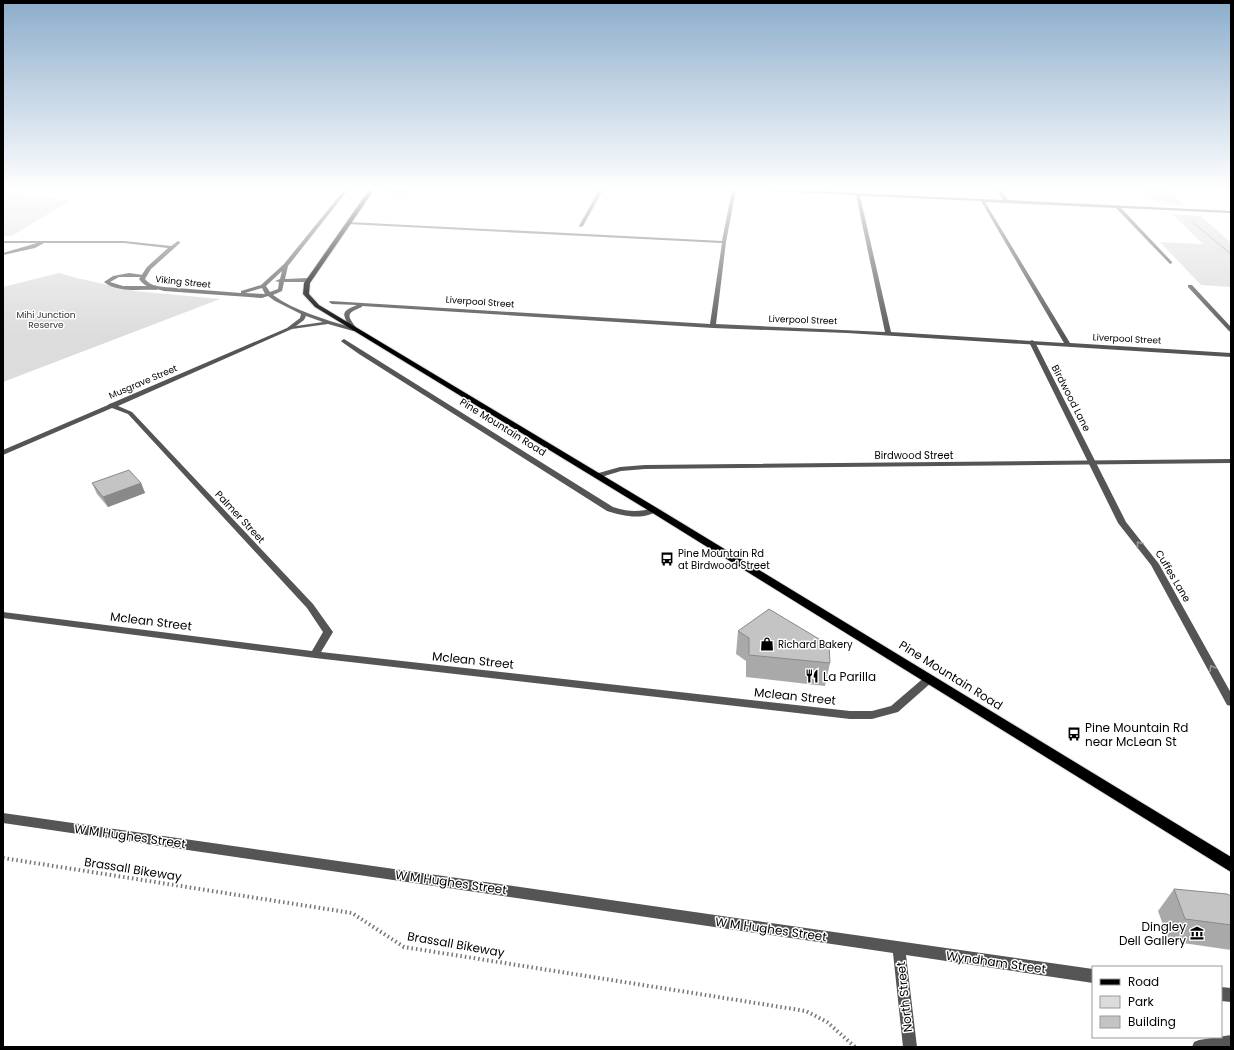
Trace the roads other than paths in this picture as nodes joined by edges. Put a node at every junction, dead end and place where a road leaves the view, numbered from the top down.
1 (307, 239) edge
2 (337, 239) edge
3 (665, 239) edge
4 (725, 239) edge
5 (868, 239) edge
6 (1005, 239) edge
7 (1148, 239) edge
8 (3, 242) edge
9 (45, 242) junction
10 (178, 242) dead end
11 (724, 242) junction
12 (171, 247) junction
13 (3, 254) edge
14 (1170, 263) dead end
15 (286, 265) junction
16 (143, 276) junction
17 (282, 280) junction
18 (308, 280) junction
19 (264, 285) junction
20 (1190, 286) dead end
21 (156, 288) junction
22 (230, 294) junction
23 (269, 295) junction
24 (332, 302) dead end
25 (375, 305) junction
26 (304, 314) junction
27 (332, 324) junction
28 (713, 326) junction
29 (289, 328) junction
30 (355, 330) junction
31 (1231, 330) edge
32 (888, 333) junction
33 (344, 341) dead end
34 (1032, 342) junction
35 (1068, 345) junction
36 (1231, 355) edge
37 (112, 405) junction
38 (3, 453) edge
39 (1231, 461) edge
40 (1092, 463) junction
41 (598, 476) junction
42 (654, 510) junction
43 (3, 615) edge
44 (315, 655) junction
45 (929, 679) junction
46 (1231, 702) edge
47 (3, 818) edge
48 (1231, 865) edge
49 (899, 948) junction
50 (1092, 976) edge
51 (1231, 1042) edge
52 (910, 1047) edge
53 (1199, 1047) edge

1 - 15 street
2 - 18 main road
3 - 11 street
4 - 11 street
5 - 32 street
6 - 35 street
7 - 14 street
8 - 9 street
9 - 12 street
9 - 13 street
10 - 12 street, Viking Street
11 - 28 street
12 - 16 street, Viking Street
15 - 17 street
15 - 19 street
16 - 21 street, Viking Street
16 - 21 street
17 - 18 street
17 - 19 street
17 - 23 street
18 - 30 main road, Pine Mountain Road
19 - 22 street, Viking Street
19 - 23 street, Pine Mountain Road
20 - 31 street
21 - 22 street, Viking Street
22 - 23 street, Viking Street
23 - 26 street, Pine Mountain Road
24 - 25 street, Liverpool Street
25 - 28 street, Liverpool Street
25 - 30 street, Liverpool Street
26 - 27 street, Pine Mountain Road
26 - 29 street, Musgrave Street
27 - 29 street, Musgrave Street
27 - 30 street, Pine Mountain Road
28 - 32 street, Liverpool Street
29 - 37 street, Musgrave Street
30 - 41 main road, Pine Mountain Road
32 - 34 street, Liverpool Street
33 - 42 street, Pine Mountain Road
34 - 35 street, Liverpool Street
34 - 40 street, Birdwood Lane
35 - 36 street, Liverpool Street
37 - 38 street, Musgrave Street
37 - 44 street, Palmer Street
39 - 40 street, Birdwood Street
40 - 41 street, Birdwood Street
46 -> 40 street, Cuffes Lane
41 - 42 main road, Pine Mountain Road
42 - 45 main road, Pine Mountain Road
43 - 44 street, Mclean Street
44 - 45 street, Mclean Street
45 - 48 main road, Pine Mountain Road
47 - 49 street, W M Hughes Street
49 - 50 street, Wyndham Street
49 - 52 street, North Street
51 - 53 street

